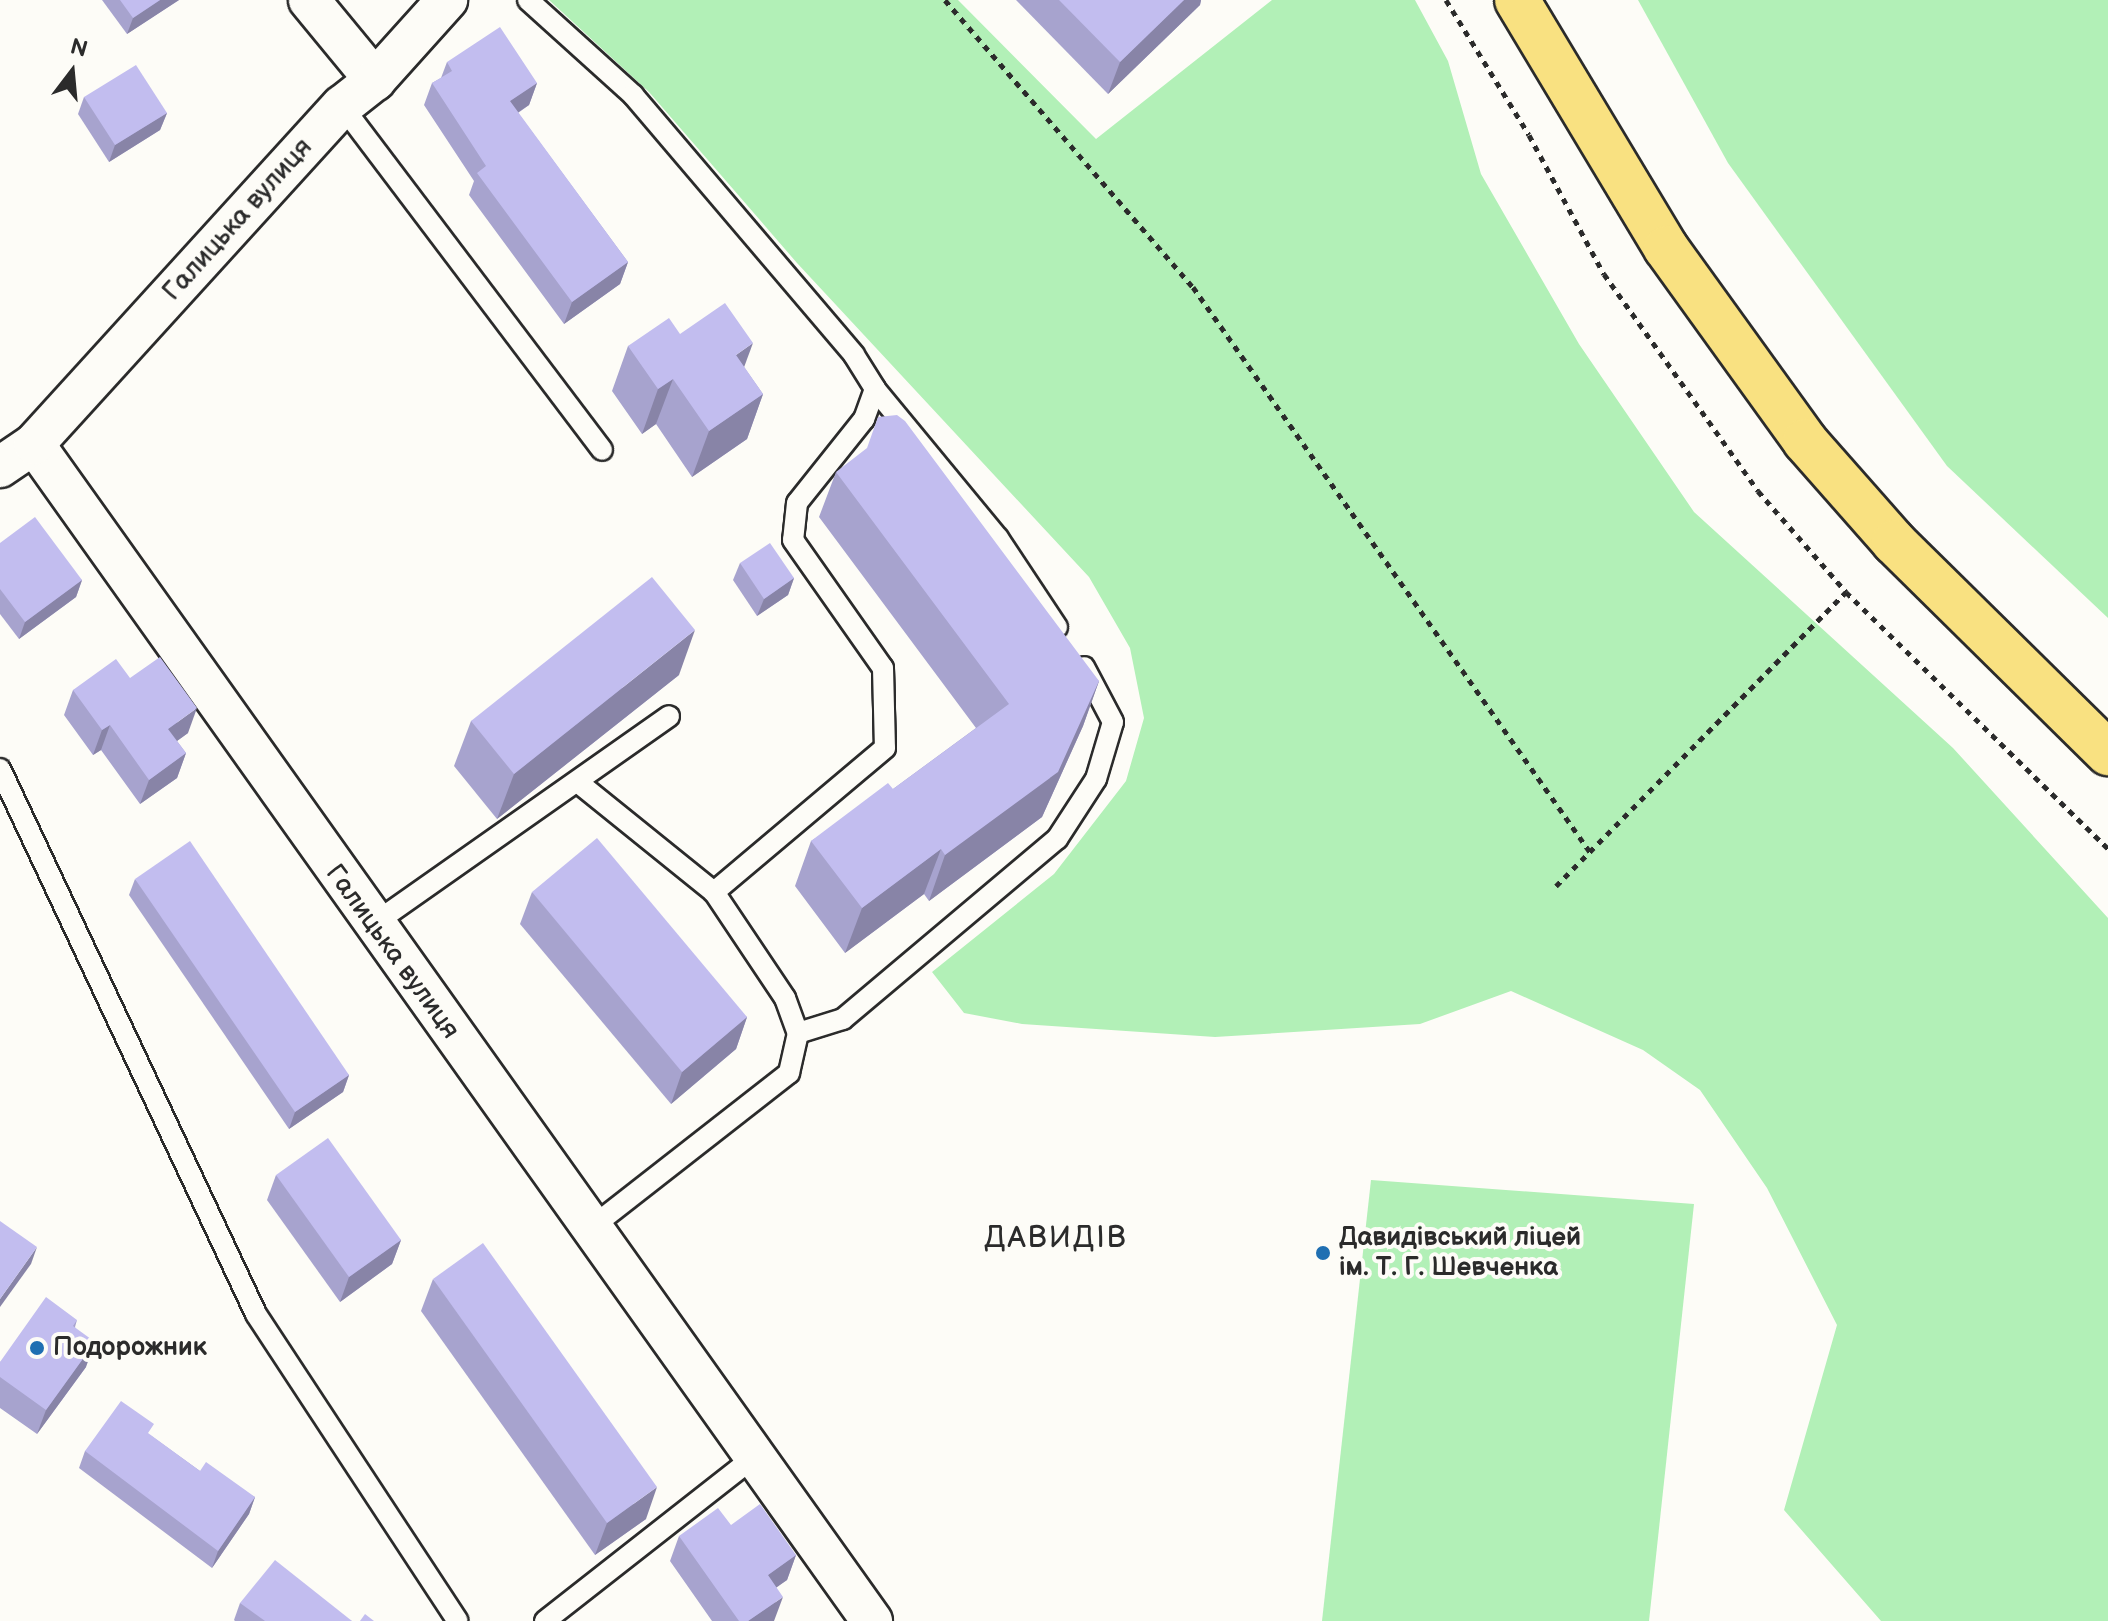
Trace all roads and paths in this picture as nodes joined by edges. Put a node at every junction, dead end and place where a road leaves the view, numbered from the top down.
1 (309, 0) edge
2 (447, 0) edge
3 (528, 0) edge
4 (945, 0) edge
5 (1446, 0) edge
6 (1517, 0) edge
7 (375, 80) junction
8 (342, 106) junction
9 (875, 389) junction
10 (34, 444) junction
11 (602, 450) dead end
12 (0, 467) edge
13 (1846, 592) junction
14 (669, 716) dead end
15 (2108, 753) edge
16 (0, 769) edge
17 (580, 784) junction
18 (2108, 849) edge
19 (1590, 852) junction
20 (1556, 886) dead end
21 (714, 892) junction
22 (372, 925) junction
23 (798, 1033) junction
24 (592, 1227) junction
25 (754, 1457) junction
26 (458, 1621) edge
27 (545, 1621) edge
28 (872, 1621) edge

1 - 7 street
2 - 7 street, Галицька вулиця
3 - 9 lane
4 - 19 path
5 - 13 path
6 - 15 main road
7 - 8 street, Галицька вулиця
8 - 10 street, Галицька вулиця
8 - 11 lane
9 - 21 lane
9 - 23 lane
10 - 12 street, Галицька вулиця
10 - 22 street, Галицька вулиця
13 - 18 path
13 - 19 path
14 - 17 lane
16 - 26 lane
17 - 21 lane
17 - 22 lane
19 - 20 path
21 - 23 lane
22 - 24 street, Галицька вулиця
23 - 24 lane
24 - 25 street, Галицька вулиця
25 - 27 lane
25 - 28 street, Галицька вулиця

